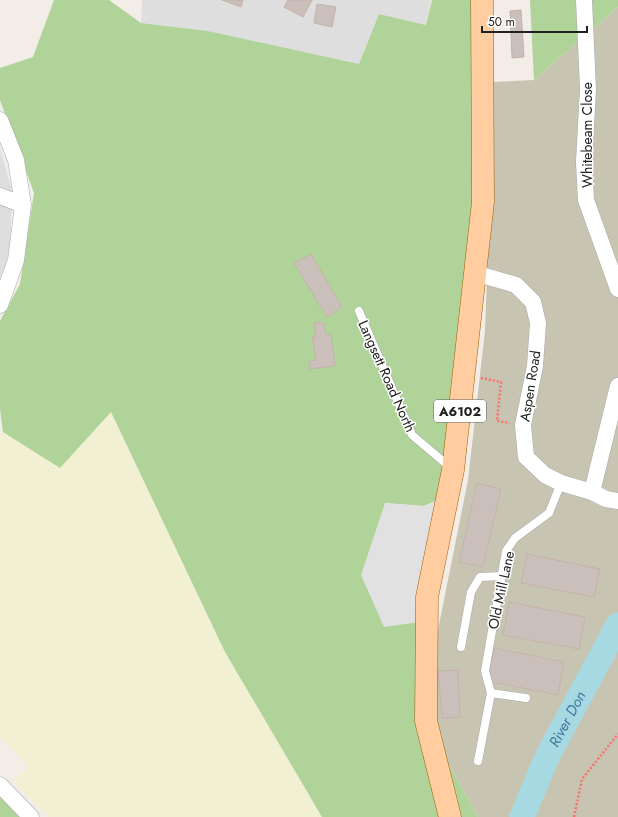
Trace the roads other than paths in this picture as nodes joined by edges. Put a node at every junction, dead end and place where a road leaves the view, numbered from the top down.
1 (482, 0) edge
2 (584, 0) edge
3 (0, 120) edge
4 (0, 196) edge
5 (23, 206) junction
6 (475, 273) junction
7 (618, 289) edge
8 (0, 305) edge
9 (359, 311) dead end
10 (618, 386) edge
11 (453, 470) junction
12 (561, 483) junction
13 (605, 498) edge
14 (502, 576) junction
15 (461, 647) dead end
16 (491, 693) junction
17 (526, 698) dead end
18 (478, 761) dead end
19 (0, 784) edge
20 (32, 817) edge
21 (450, 817) edge

1 - 6 main road, A6102
2 - 7 street, Whitebeam Close
3 - 5 street
4 - 5 street
5 - 8 street
6 - 11 main road, A6102
6 - 12 street, Aspen Road
9 - 11 lane, Langsett Road North
10 - 13 street
11 - 21 main road, A6102
12 - 13 street, Aspen Road
12 - 14 lane, Old Mill Lane
14 - 15 lane
14 - 16 lane, Old Mill Lane
16 - 17 lane
16 - 18 lane, Old Mill Lane
19 - 20 street

